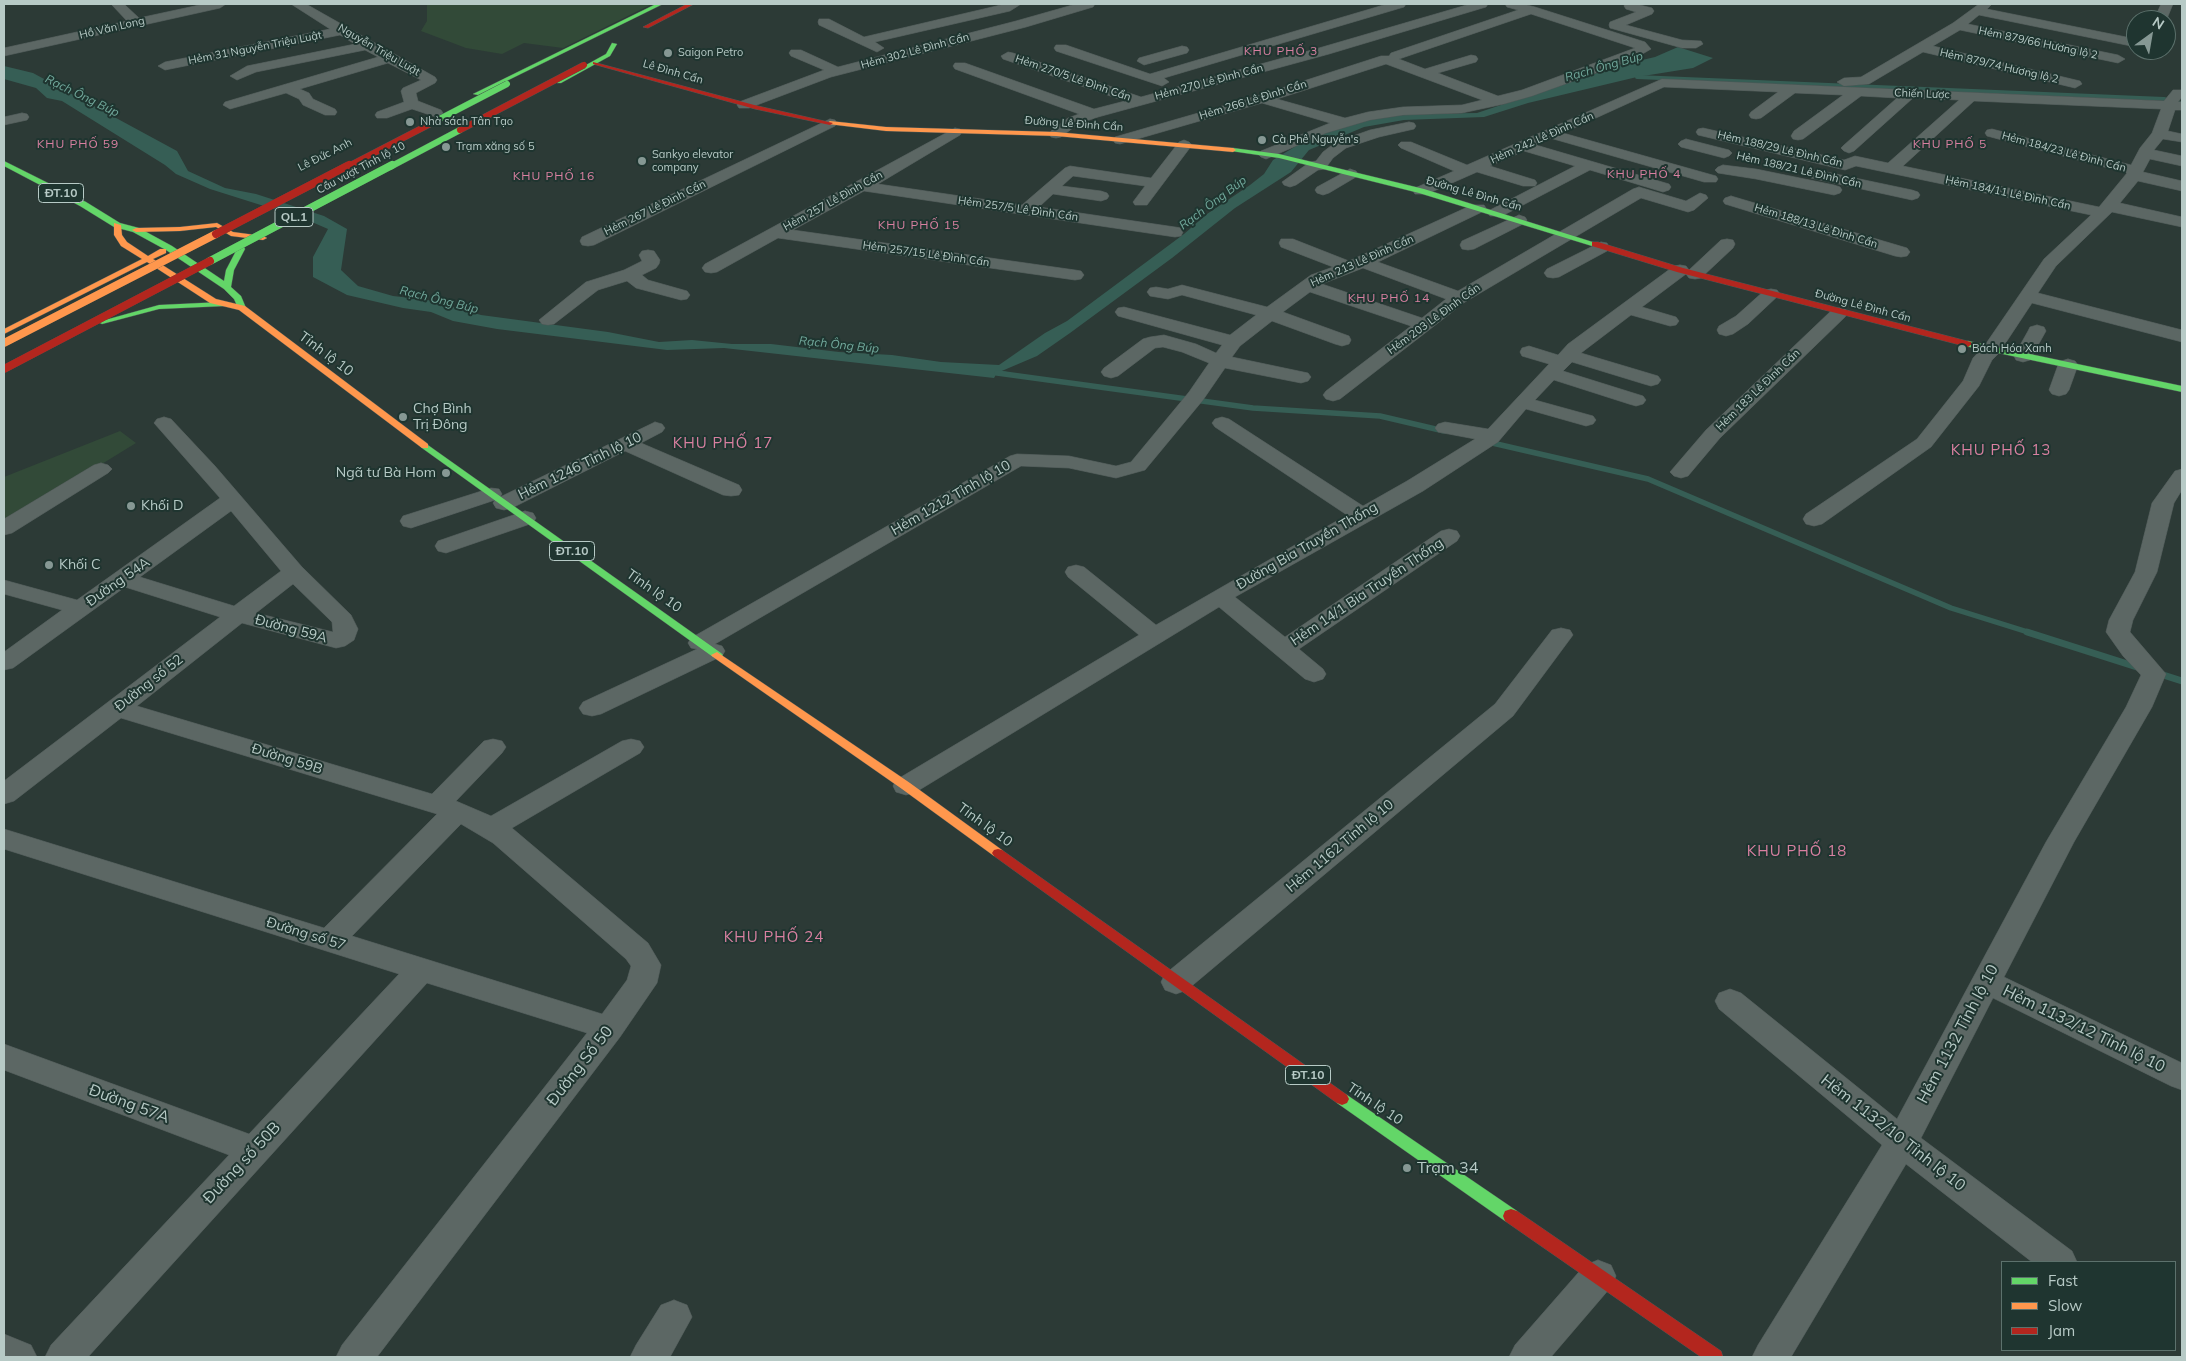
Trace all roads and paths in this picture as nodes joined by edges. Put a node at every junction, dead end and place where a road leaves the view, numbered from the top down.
1 (117, 4) edge
2 (220, 4) edge
3 (298, 4) edge
4 (659, 4) edge
5 (691, 4) edge
6 (700, 4) edge
7 (1015, 4) edge
8 (1089, 4) edge
9 (1400, 4) edge
10 (1482, 4) edge
11 (1511, 4) edge
12 (1632, 5) edge
13 (1981, 7) edge
14 (673, 9) edge
15 (1531, 10) junction
16 (1612, 12) dead end
17 (136, 22) junction
18 (824, 22) dead end
19 (1025, 23) junction
20 (1958, 26) junction
21 (638, 27) junction
22 (344, 30) junction
23 (1042, 30) dead end
24 (985, 33) junction
25 (862, 41) junction
26 (2126, 41) edge
27 (618, 42) dead end
28 (944, 43) junction
29 (1696, 44) dead end
30 (369, 45) junction
31 (1190, 48) dead end
32 (1923, 48) junction
33 (4, 52) edge
34 (967, 52) dead end
35 (796, 53) dead end
36 (896, 55) junction
37 (2126, 55) edge
38 (1008, 56) dead end
39 (389, 58) junction
40 (585, 58) junction
41 (1391, 58) junction
42 (558, 59) junction
43 (1471, 59) dead end
44 (2118, 60) junction
45 (1144, 61) dead end
46 (165, 66) dead end
47 (960, 66) dead end
48 (2101, 69) dead end
49 (839, 72) junction
50 (1425, 74) junction
51 (237, 76) dead end
52 (1150, 78) junction
53 (1662, 83) joint
54 (1753, 85) junction
55 (2074, 85) dead end
56 (286, 88) junction
57 (1792, 89) junction
58 (1186, 90) junction
59 (1857, 92) junction
60 (1910, 94) junction
61 (1971, 96) junction
62 (1262, 99) junction
63 (1137, 100) junction
64 (2175, 100) edge
65 (1499, 101) junction
66 (412, 104) junction
67 (230, 105) dead end
68 (744, 105) junction
69 (330, 112) dead end
70 (436, 113) junction
71 (1093, 114) junction
72 (1756, 114) dead end
73 (382, 115) dead end
74 (22, 117) dead end
75 (4, 121) edge
76 (1343, 122) junction
77 (830, 123) junction
78 (2182, 124) edge
79 (1409, 126) dead end
80 (2162, 127) junction
81 (954, 132) junction
82 (1703, 132) dead end
83 (1992, 133) dead end
84 (1056, 134) junction
85 (1551, 134) junction
86 (1798, 136) dead end
87 (2182, 138) edge
88 (1120, 140) junction
89 (1406, 144) dead end
90 (1686, 144) dead end
91 (1184, 145) junction
92 (1524, 146) junction
93 (1848, 148) dead end
94 (2146, 153) junction
95 (1273, 155) junction
96 (2182, 161) edge
97 (4, 163) edge
98 (1316, 165) junction
99 (1588, 165) junction
100 (1472, 169) junction
101 (1891, 169) junction
102 (1723, 170) dead end
103 (1915, 173) joint
104 (2135, 173) junction
105 (315, 174) junction
106 (1350, 174) junction
107 (1710, 179) dead end
108 (1290, 182) dead end
109 (1155, 183) junction
110 (1529, 183) dead end
111 (362, 186) junction
112 (862, 186) junction
113 (2182, 186) edge
114 (1050, 189) junction
115 (1323, 190) dead end
116 (1421, 192) junction
117 (1101, 196) dead end
118 (1731, 201) dead end
119 (1140, 202) dead end
120 (2109, 205) junction
121 (1478, 208) junction
122 (1027, 209) junction
123 (2182, 210) edge
124 (1498, 214) junction
125 (1519, 220) junction
126 (2182, 222) edge
127 (117, 225) junction
128 (217, 225) junction
129 (136, 230) junction
130 (1174, 232) dead end
131 (776, 233) junction
132 (1565, 235) junction
133 (1448, 237) dead end
134 (263, 238) junction
135 (1708, 240) dead end
136 (588, 241) dead end
137 (1287, 243) dead end
138 (124, 244) junction
139 (1468, 245) dead end
140 (1601, 247) junction
141 (169, 248) junction
142 (242, 249) junction
143 (1901, 252) dead end
144 (648, 255) dead end
145 (148, 258) junction
146 (1356, 265) junction
147 (711, 268) dead end
148 (202, 269) junction
149 (1684, 271) junction
150 (1553, 273) dead end
151 (630, 274) junction
152 (1075, 275) dead end
153 (114, 276) junction
154 (1714, 279) junction
155 (181, 280) junction
156 (1308, 285) junction
157 (227, 287) junction
158 (1219, 289) dead end
159 (1156, 292) dead end
160 (1771, 294) junction
161 (680, 295) dead end
162 (2027, 296) junction
163 (1459, 298) junction
164 (222, 304) junction
165 (242, 308) junction
166 (1629, 309) junction
167 (1275, 311) junction
168 (1124, 312) dead end
169 (40, 313) junction
170 (1839, 313) junction
171 (548, 320) dead end
172 (1670, 321) dead end
173 (98, 324) junction
174 (1423, 324) junction
175 (1726, 330) dead end
176 (2037, 331) dead end
177 (4, 332) edge
178 (2182, 336) edge
179 (1342, 340) dead end
180 (1234, 342) junction
181 (4, 343) edge
182 (1992, 349) junction
183 (4, 352) edge
184 (1529, 352) dead end
185 (2023, 356) junction
186 (4, 359) edge
187 (1219, 362) junction
188 (2068, 365) junction
189 (1555, 368) junction
190 (4, 369) edge
191 (1111, 372) dead end
192 (4, 375) edge
193 (1301, 377) dead end
194 (1651, 380) dead end
195 (2059, 390) dead end
196 (2182, 390) edge
197 (1333, 395) dead end
198 (1190, 402) joint
199 (1522, 402) junction
200 (1629, 405) dead end
201 (1586, 420) dead end
202 (164, 423) dead end
203 (1222, 423) dead end
204 (655, 428) dead end
205 (1445, 428) dead end
206 (1492, 437) junction
207 (626, 444) junction
208 (101, 469) dead end
209 (1681, 472) dead end
210 (2182, 475) edge
211 (731, 490) dead end
212 (498, 498) junction
213 (232, 500) junction
214 (1361, 515) junction
215 (525, 518) junction
216 (1814, 518) dead end
217 (411, 521) dead end
218 (4, 528) edge
219 (1449, 536) dead end
220 (446, 546) dead end
221 (294, 572) junction
222 (1076, 572) dead end
223 (123, 579) junction
224 (4, 587) edge
225 (1220, 596) junction
226 (81, 608) junction
227 (238, 615) junction
228 (1155, 636) junction
229 (1561, 636) dead end
230 (706, 647) junction
231 (1285, 648) junction
232 (4, 663) edge
233 (1314, 674) dead end
234 (117, 708) junction
235 (592, 708) dead end
236 (631, 746) dead end
237 (493, 747) dead end
238 (906, 786) junction
239 (4, 795) edge
240 (447, 808) junction
241 (491, 828) junction
242 (4, 839) edge
243 (329, 941) junction
244 (421, 970) junction
245 (1985, 981) junction
246 (1176, 982) junction
247 (1730, 1001) dead end
248 (609, 1028) junction
249 (4, 1057) edge
250 (2182, 1077) edge
251 (1902, 1142) junction
252 (254, 1150) junction
253 (2057, 1261) edge
254 (1598, 1276) junction
255 (674, 1317) dead end
256 (4, 1352) edge
257 (18, 1357) edge
258 (64, 1357) edge
259 (355, 1357) edge
260 (649, 1357) edge
261 (1528, 1357) edge
262 (1715, 1357) edge
263 (1771, 1357) edge

1 - 17 street
2 - 17 street, Hồ Văn Long
3 - 22 street, Nguyễn Triệu Luật
4 - 21 main road
4 - 42 main road, Lê Đức Anh / QL.1
5 - 14 main road, QL.1
6 - 14 main road, QL.1
7 - 25 street
8 - 19 street, Hẻm 302 Lê Đình Cẩn
9 - 52 street
10 - 58 street, Hẻm 270 Lê Đình Cẩn
11 - 15 street
12 - 16 street
12 - 29 street
13 - 20 street
13 - 26 street
14 - 21 main road, QL.1
15 - 41 street, Hẻm 266 Lê Đình Cẩn
15 - 65 street
17 - 33 street, Hồ Văn Long
18 - 25 street
19 - 23 street
19 - 24 street, Hẻm 302 Lê Đình Cẩn
20 - 32 street
20 - 44 street, Hẻm 879/66 Hương lộ 2
21 - 40 main road, QL.1
22 - 30 street, Nguyễn Triệu Luật
22 - 46 street, Hẻm 31 Nguyễn Triệu Luật
24 - 28 street, Hẻm 302 Lê Đình Cẩn
24 - 52 street
25 - 36 street
27 - 40 main road, Cầu vượt Tỉnh lộ 10 / QL.1
28 - 34 street
28 - 36 street, Hẻm 302 Lê Đình Cẩn
30 - 39 street, Nguyễn Triệu Luật
30 - 51 street
31 - 45 street
32 - 54 street
32 - 55 street, Hẻm 879/74 Hương lộ 2
35 - 49 street
36 - 49 street, Hẻm 302 Lê Đình Cẩn
37 - 44 street
38 - 63 street, Hẻm 270/5 Lê Đình Cẩn
39 - 56 street
39 - 66 street, Nguyễn Triệu Luật
40 - 42 main road, Cầu vượt Tỉnh lộ 10 / QL.1
40 - 68 main road, Lê Đình Cẩn
40 - 111 main road, QL.1
40 - 186 main road, Cầu vượt Tỉnh lộ 10 / QL.1
40 - 190 main road, Cầu vượt Tỉnh lộ 10 / QL.1, bridge
41 - 50 street
41 - 62 street, Hẻm 266 Lê Đình Cẩn
42 - 70 main road, Lê Đức Anh / QL.1
42 - 181 main road, Cầu vượt Tỉnh lộ 10 / QL.1, bridge
42 - 183 main road, Cầu vượt Tỉnh lộ 10 / QL.1
43 - 50 street
44 - 48 street
47 - 71 street
49 - 68 street, Hẻm 302 Lê Đình Cẩn
50 - 65 street
52 - 58 street
53 - 54 street, Chiến Lược
53 - 85 street, Hẻm 242 Lê Đình Cẩn
54 - 57 street, Chiến Lược
56 - 67 street
56 - 69 street
57 - 59 street, Chiến Lược
57 - 72 street
58 - 63 street, Hẻm 270 Lê Đình Cẩn
59 - 60 street, Chiến Lược
59 - 86 street
60 - 61 street, Chiến Lược
60 - 93 street
61 - 64 street, Chiến Lược
61 - 101 street
62 - 76 street
62 - 88 street, Hẻm 266 Lê Đình Cẩn
63 - 71 street, Hẻm 270 Lê Đình Cẩn
64 - 80 street
65 - 76 street
66 - 70 street
66 - 73 street
68 - 77 main road, Đường Lê Đình Cẩn
70 - 105 main road, Lê Đức Anh / QL.1
71 - 84 street, Hẻm 270 Lê Đình Cẩn
74 - 75 street
76 - 95 street
77 - 81 main road, Đường Lê Đình Cẩn
77 - 136 street, Hẻm 267 Lê Đình Cẩn
78 - 80 street
79 - 98 street
80 - 87 street
80 - 94 street
81 - 84 main road, Đường Lê Đình Cẩn
81 - 112 street, Hẻm 257 Lê Đình Cẩn
82 - 101 street, Hẻm 188/29 Lê Đình Cẩn
83 - 104 street, Hẻm 184/23 Lê Đình Cẩn
84 - 88 main road, Đường Lê Đình Cẩn
85 - 92 street, Hẻm 242 Lê Đình Cẩn
85 - 107 street
88 - 91 main road, Đường Lê Đình Cẩn
89 - 100 street
90 - 102 street, Hẻm 188/21 Lê Đình Cẩn
91 - 95 main road, Đường Lê Đình Cẩn
91 - 109 street
92 - 99 street
92 - 100 street, Hẻm 242 Lê Đình Cẩn
94 - 96 street
94 - 104 street
95 - 98 main road, Đường Lê Đình Cẩn
97 - 127 main road, Tỉnh lộ 10 / ĐT.10
98 - 106 main road, Đường Lê Đình Cẩn
98 - 108 street
99 - 124 street
99 - 132 street, Hẻm 203 Lê Đình Cẩn
100 - 110 street
100 - 116 street, Hẻm 242 Lê Đình Cẩn
101 - 103 street, Hẻm 188/29 Lê Đình Cẩn
103 - 120 street, Hẻm 184/11 Lê Đình Cẩn
104 - 113 street, Hẻm 184/23 Lê Đình Cẩn
104 - 120 street
105 - 111 main road
105 - 128 main road, Lê Đức Anh / QL.1
106 - 115 street
106 - 116 main road, Đường Lê Đình Cẩn
109 - 114 street
109 - 119 street
111 - 134 main road, QL.1
112 - 122 street, Hẻm 257/5 Lê Đình Cẩn
112 - 131 street, Hẻm 257 Lê Đình Cẩn
114 - 117 street
114 - 122 street
116 - 121 main road, Đường Lê Đình Cẩn
118 - 143 street, Hẻm 188/13 Lê Đình Cẩn
120 - 123 street
120 - 126 street
120 - 162 street
121 - 124 main road, Đường Lê Đình Cẩn
121 - 146 street, Hẻm 213 Lê Đình Cẩn
122 - 130 street, Hẻm 257/5 Lê Đình Cẩn
124 - 125 main road, Đường Lê Đình Cẩn
124 - 133 street
125 - 132 main road, Đường Lê Đình Cẩn
125 - 139 street
127 - 129 main road, Tỉnh lộ 10 / ĐT.10
127 - 138 main road
128 - 129 main road
128 - 134 main road
128 - 141 main road, Lê Đức Anh / QL.1
129 - 141 main road, Tỉnh lộ 10 / ĐT.10
131 - 147 street, Hẻm 257 Lê Đình Cẩn
131 - 152 street, Hẻm 257/15 Lê Đình Cẩn
132 - 140 main road, Đường Lê Đình Cẩn
132 - 163 street, Hẻm 203 Lê Đình Cẩn
134 - 142 main road, QL.1
135 - 149 street
137 - 146 street
138 - 145 main road, Tỉnh lộ 10 / ĐT.10
138 - 153 main road
140 - 149 main road, Đường Lê Đình Cẩn
140 - 150 street
141 - 145 main road, Lê Đức Anh / QL.1
141 - 148 main road, Tỉnh lộ 10 / ĐT.10
142 - 148 main road, QL.1
142 - 157 main road
144 - 151 street
145 - 153 main road, Lê Đức Anh / QL.1
145 - 155 main road, Tỉnh lộ 10 / ĐT.10
146 - 156 street, Hẻm 213 Lê Đình Cẩn
146 - 163 street
148 - 155 main road, QL.1
148 - 157 main road, Tỉnh lộ 10 / ĐT.10
149 - 154 main road, Đường Lê Đình Cẩn
149 - 154 street
149 - 166 street, Đường Bia Truyền Thống
151 - 161 street
151 - 171 street
153 - 169 main road, Lê Đức Anh / QL.1
154 - 160 main road, Đường Lê Đình Cẩn
155 - 164 main road, Tỉnh lộ 10 / ĐT.10
155 - 173 main road, QL.1
156 - 167 street, Hẻm 213 Lê Đình Cẩn
156 - 174 street
157 - 165 main road, Tỉnh lộ 10 / ĐT.10
158 - 167 street
159 - 167 street
160 - 170 main road, Đường Lê Đình Cẩn
160 - 175 street
162 - 178 street
162 - 182 street
163 - 174 street, Hẻm 203 Lê Đình Cẩn
164 - 165 main road, Tỉnh lộ 10 / ĐT.10
164 - 173 main road
165 - 212 main road, Tỉnh lộ 10 / ĐT.10
166 - 172 street
166 - 189 street, Đường Bia Truyền Thống
167 - 179 street
167 - 180 street, Hẻm 213 Lê Đình Cẩn
168 - 180 street
169 - 173 main road
169 - 177 main road, Lê Đức Anh / QL.1
170 - 182 main road, Đường Lê Đình Cẩn
170 - 209 street, Hẻm 183 Lê Đình Cẩn
173 - 192 main road, QL.1
174 - 197 street, Hẻm 203 Lê Đình Cẩn
176 - 185 street
180 - 187 street, Hẻm 213 Lê Đình Cẩn
182 - 185 main road, Đường Lê Đình Cẩn
182 - 216 street
184 - 189 street
185 - 188 main road, Đường Lê Đình Cẩn
187 - 191 street
187 - 193 street
187 - 198 street, Hẻm 213 Lê Đình Cẩn
188 - 195 street
188 - 196 main road, Đường Lê Đình Cẩn
189 - 194 street
189 - 199 street, Đường Bia Truyền Thống
189 - 200 street
198 - 230 street, Hẻm 1212 Tỉnh lộ 10
199 - 201 street
199 - 206 street, Đường Bia Truyền Thống
202 - 213 street, Đường 59A
203 - 214 street
204 - 207 street, Hẻm 1246 Tỉnh lộ 10
205 - 206 street
206 - 214 street, Đường Bia Truyền Thống
207 - 211 street
207 - 212 street, Hẻm 1246 Tỉnh lộ 10
208 - 218 street
210 - 245 street, Hẻm 1132 Tỉnh lộ 10
212 - 215 main road, Tỉnh lộ 10 / ĐT.10
212 - 217 street, Hẻm 1246 Tỉnh lộ 10
213 - 221 street, Đường 59A
213 - 223 street, Đường 54A
214 - 225 street, Đường Bia Truyền Thống
215 - 220 street
215 - 230 main road, Tỉnh lộ 10 / ĐT.10
219 - 231 street, Hẻm 14/1 Bia Truyền Thống
221 - 227 street, Đường số 52
221 - 227 street, Đường 59A
222 - 228 street
223 - 226 street, Đường 54A
223 - 227 street, Đường 59A
224 - 226 street
225 - 228 street, Đường Bia Truyền Thống
225 - 231 street
226 - 232 street, Đường 54A
227 - 234 street, Đường số 52
228 - 238 street, Đường Bia Truyền Thống
229 - 246 street, Hẻm 1162 Tỉnh lộ 10
230 - 235 street, Hẻm 1212 Tỉnh lộ 10
230 - 238 main road, Tỉnh lộ 10 / ĐT.10
231 - 233 street
234 - 239 street, Đường số 52
234 - 240 street, Đường 59B
236 - 241 street
237 - 240 street
238 - 246 main road, Tỉnh lộ 10 / ĐT.10
240 - 241 street, Đường Số 50
240 - 243 street
241 - 248 street, Đường Số 50
242 - 243 street, Đường số 57
243 - 244 street, Đường số 57
244 - 248 street, Đường số 57
244 - 252 street, Đường số 50B
245 - 250 street, Hẻm 1132/12 Tỉnh lộ 10
245 - 251 street, Hẻm 1132 Tỉnh lộ 10
246 - 254 main road, Tỉnh lộ 10 / ĐT.10
247 - 251 street, Hẻm 1132/10 Tỉnh lộ 10
248 - 259 street, Đường Số 50
249 - 252 street, Đường 57A
251 - 253 street, Hẻm 1132/10 Tỉnh lộ 10
251 - 263 street, Hẻm 1132 Tỉnh lộ 10
252 - 258 street, Đường số 50B
254 - 261 street
254 - 262 main road, Tỉnh lộ 10 / ĐT.10
255 - 260 street
256 - 257 street

